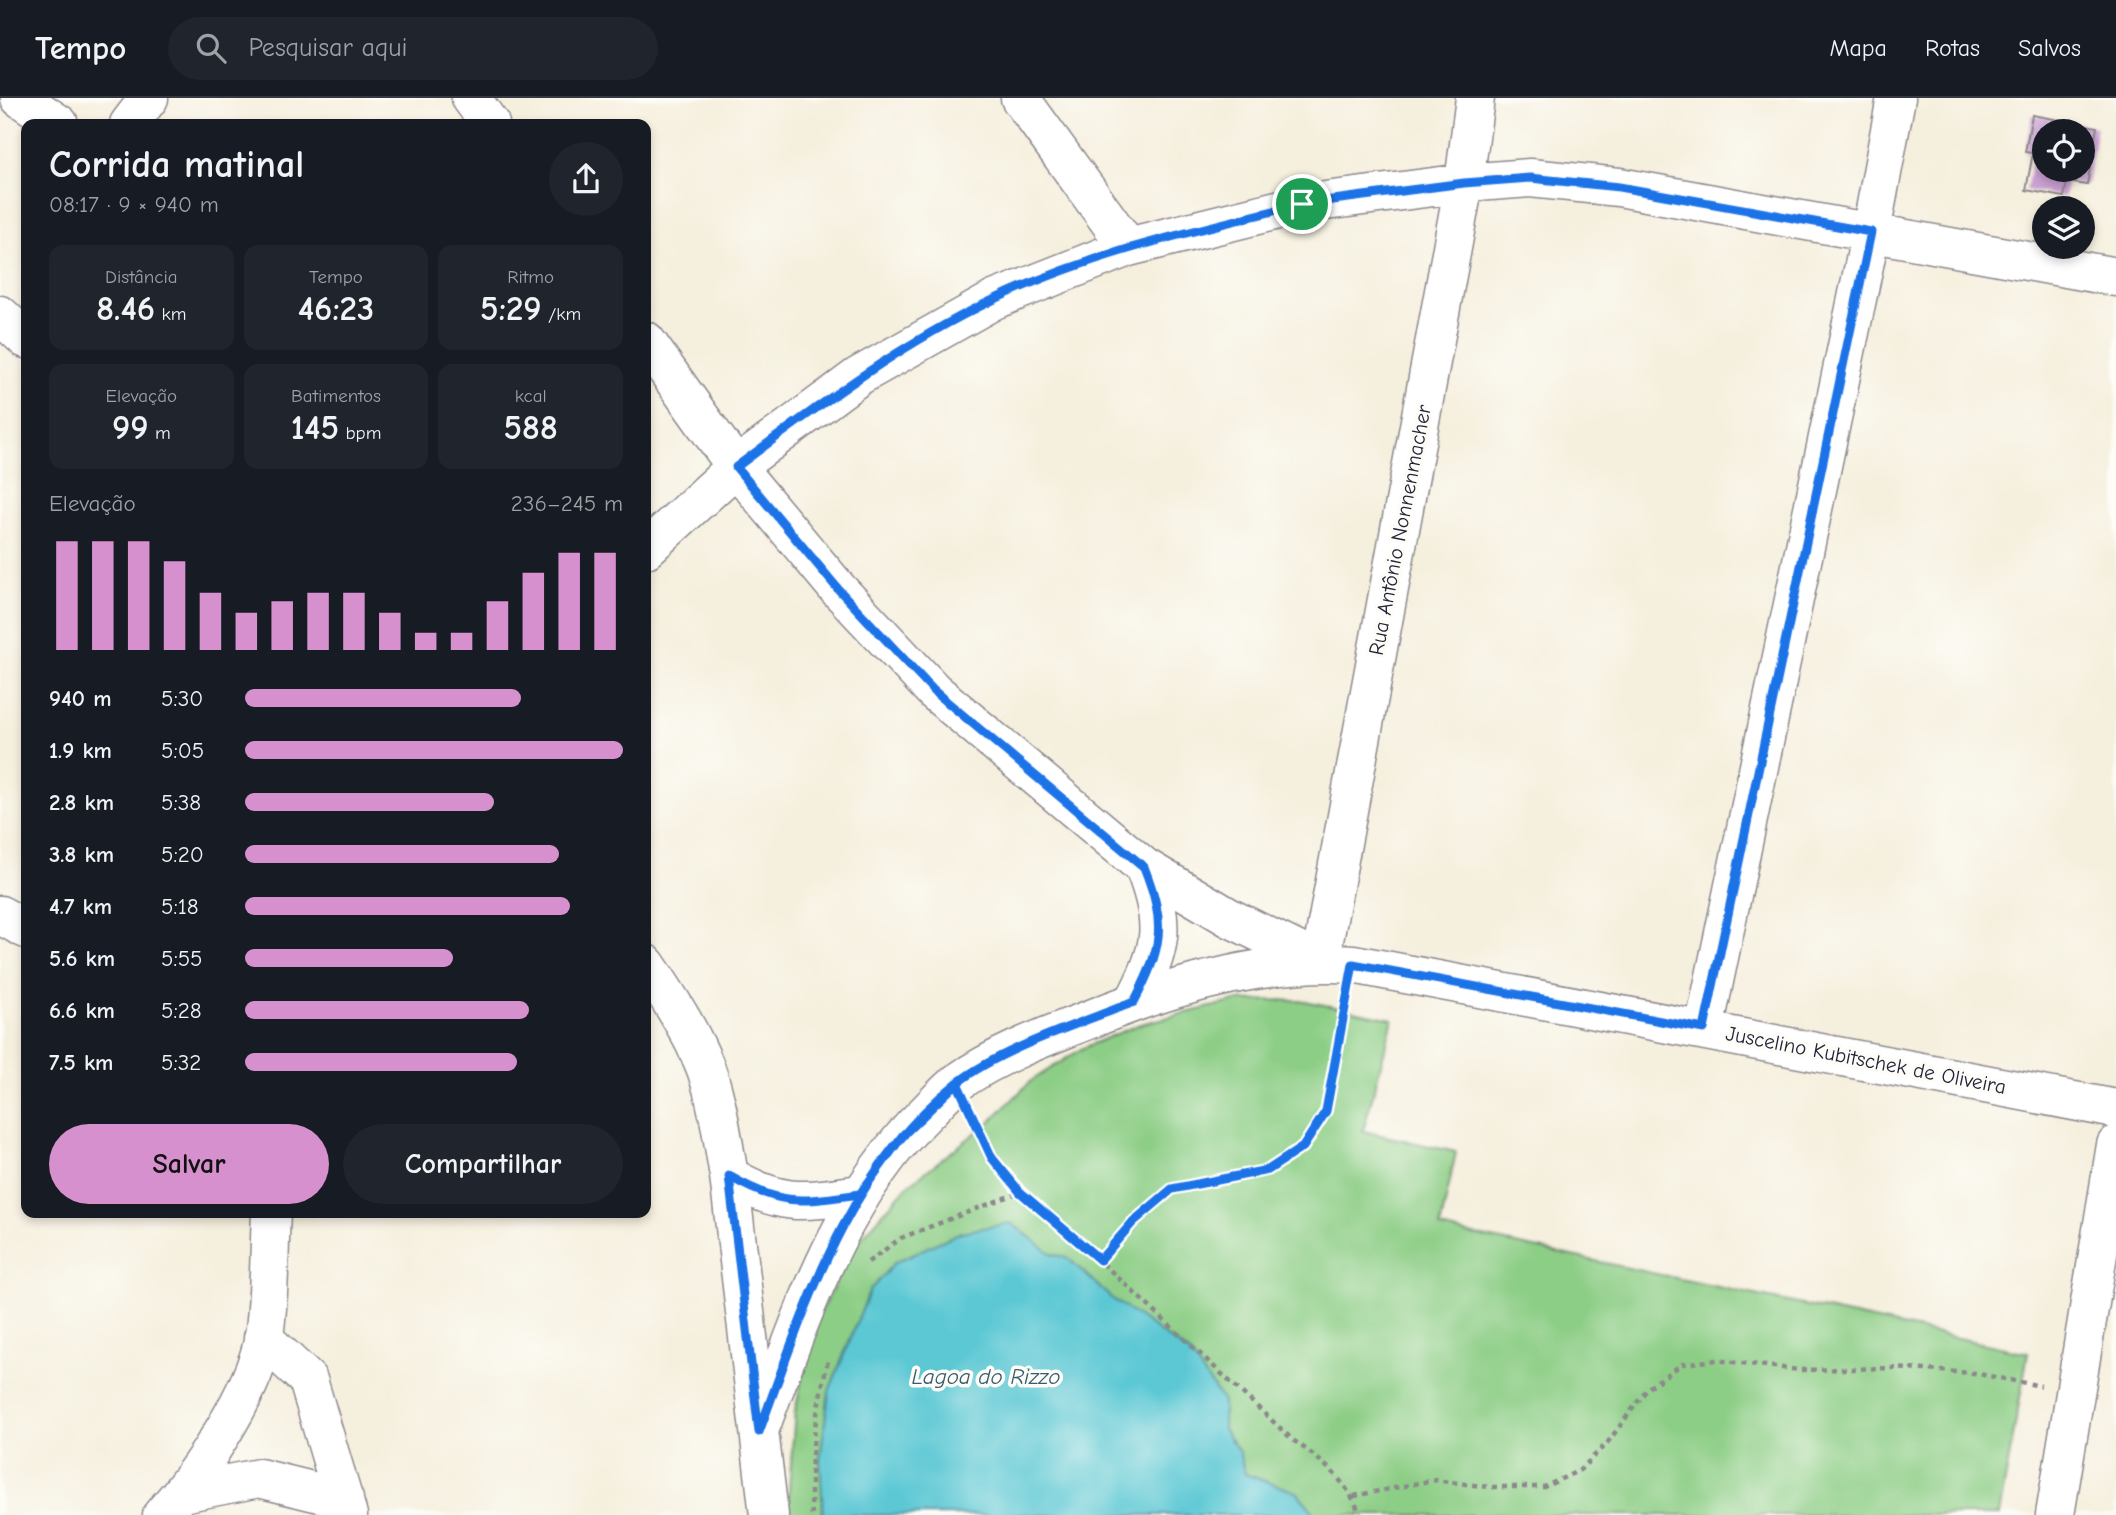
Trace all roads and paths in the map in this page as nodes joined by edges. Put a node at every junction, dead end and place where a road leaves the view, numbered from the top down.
1 (20, 98) edge
2 (149, 98) edge
3 (471, 98) edge
4 (1020, 98) edge
5 (1475, 98) edge
6 (1896, 98) edge
7 (51, 119) edge
8 (133, 119) edge
9 (486, 119) edge
10 (1464, 183) junction
11 (1871, 232) junction
12 (1128, 247) junction
13 (2116, 277) edge
14 (0, 315) edge
15 (21, 334) edge
16 (651, 348) edge
17 (736, 467) junction
18 (651, 544) edge
19 (1144, 867) junction
20 (0, 915) edge
21 (21, 926) edge
22 (1336, 963) junction
23 (651, 972) edge
24 (1134, 1002) junction
25 (1704, 1029) junction
26 (957, 1083) junction
27 (2116, 1109) edge
28 (2116, 1145) edge
29 (729, 1176) junction
30 (1020, 1192) junction
31 (860, 1194) junction
32 (271, 1218) edge
33 (1100, 1260) junction
34 (861, 1273) dead end
35 (263, 1338) junction
36 (831, 1348) dead end
37 (2077, 1393) junction
38 (759, 1432) junction
39 (1354, 1496) junction
40 (172, 1504) edge
41 (346, 1507) edge
42 (769, 1515) edge
43 (812, 1515) edge
44 (1360, 1515) edge
45 (2055, 1515) edge

1 - 7 street
2 - 8 street
3 - 9 street
4 - 12 street
5 - 10 street, Rua Antônio Nonnenmacher
6 - 11 street
10 - 11 street
10 - 12 street
10 - 22 street, Rua Antônio Nonnenmacher
11 - 13 street
11 - 25 street
12 - 17 street
14 - 15 street
16 - 17 street
17 - 18 street
17 - 19 street
19 - 22 street
19 - 24 street
20 - 21 street
22 - 24 street, Juscelino Kubitschek de Oliveira
22 - 25 street, Juscelino Kubitschek de Oliveira
22 - 33 path
23 - 29 street
24 - 26 street, Juscelino Kubitschek de Oliveira
25 - 27 street, Juscelino Kubitschek de Oliveira
26 - 30 path
26 - 31 street, Juscelino Kubitschek de Oliveira
28 - 37 street
29 - 31 street
29 - 38 street
30 - 33 path
30 - 34 path
31 - 38 street, Juscelino Kubitschek de Oliveira
32 - 35 street
33 - 39 path
35 - 40 street
35 - 41 street
36 - 43 path
37 - 39 path
37 - 45 street
38 - 42 street
39 - 44 path
40 - 41 street

